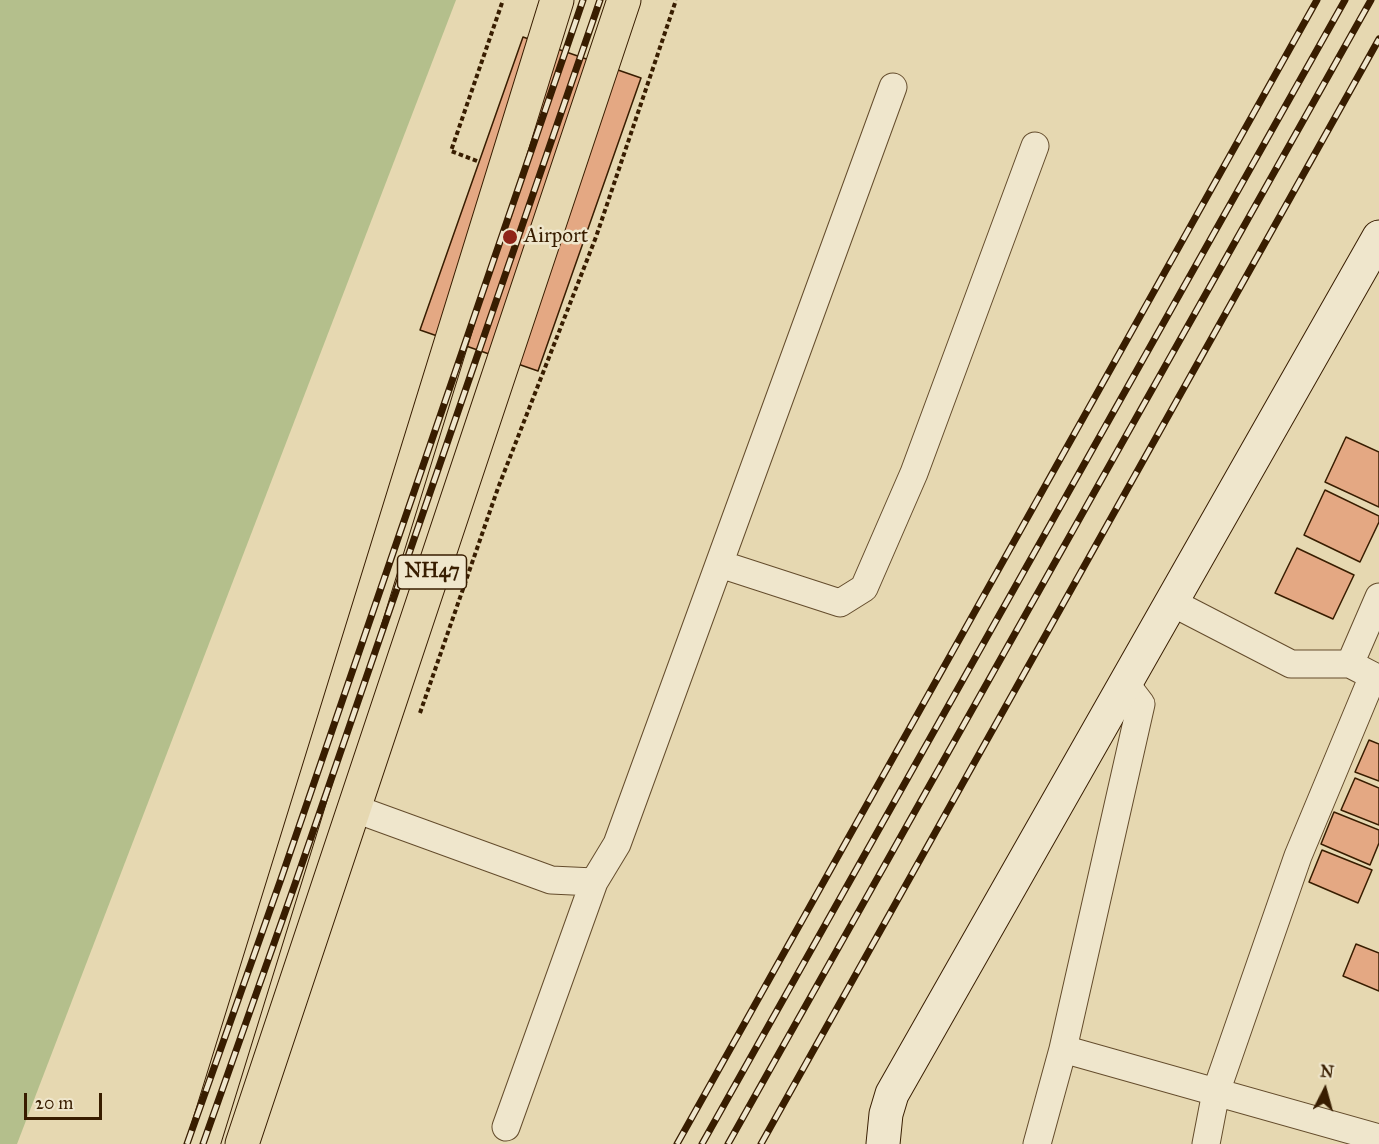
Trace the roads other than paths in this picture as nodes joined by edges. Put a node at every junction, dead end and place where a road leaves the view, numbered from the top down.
1 (557, 0) edge
2 (624, 0) edge
3 (893, 87) dead end
4 (1035, 146) dead end
5 (1379, 237) edge
6 (720, 564) junction
7 (1379, 597) edge
8 (1171, 602) junction
9 (1367, 673) edge
10 (1125, 683) junction
11 (353, 808) junction
12 (594, 882) junction
13 (1063, 1049) junction
14 (1216, 1092) junction
15 (506, 1127) dead end
16 (1379, 1138) edge
17 (203, 1144) edge
18 (242, 1144) edge
19 (883, 1144) edge
20 (1037, 1144) edge
21 (1206, 1144) edge

1 - 17 highway, NH47
2 - 11 highway, NH47
3 - 6 street
4 - 6 street
5 - 8 street
6 - 12 street
7 - 9 street
8 - 9 street
8 - 10 street
9 - 14 street
10 - 13 street
10 - 19 street
11 - 12 street
11 - 18 highway, NH47
12 - 15 street
13 - 14 street
13 - 20 street
14 - 16 street
14 - 21 street

